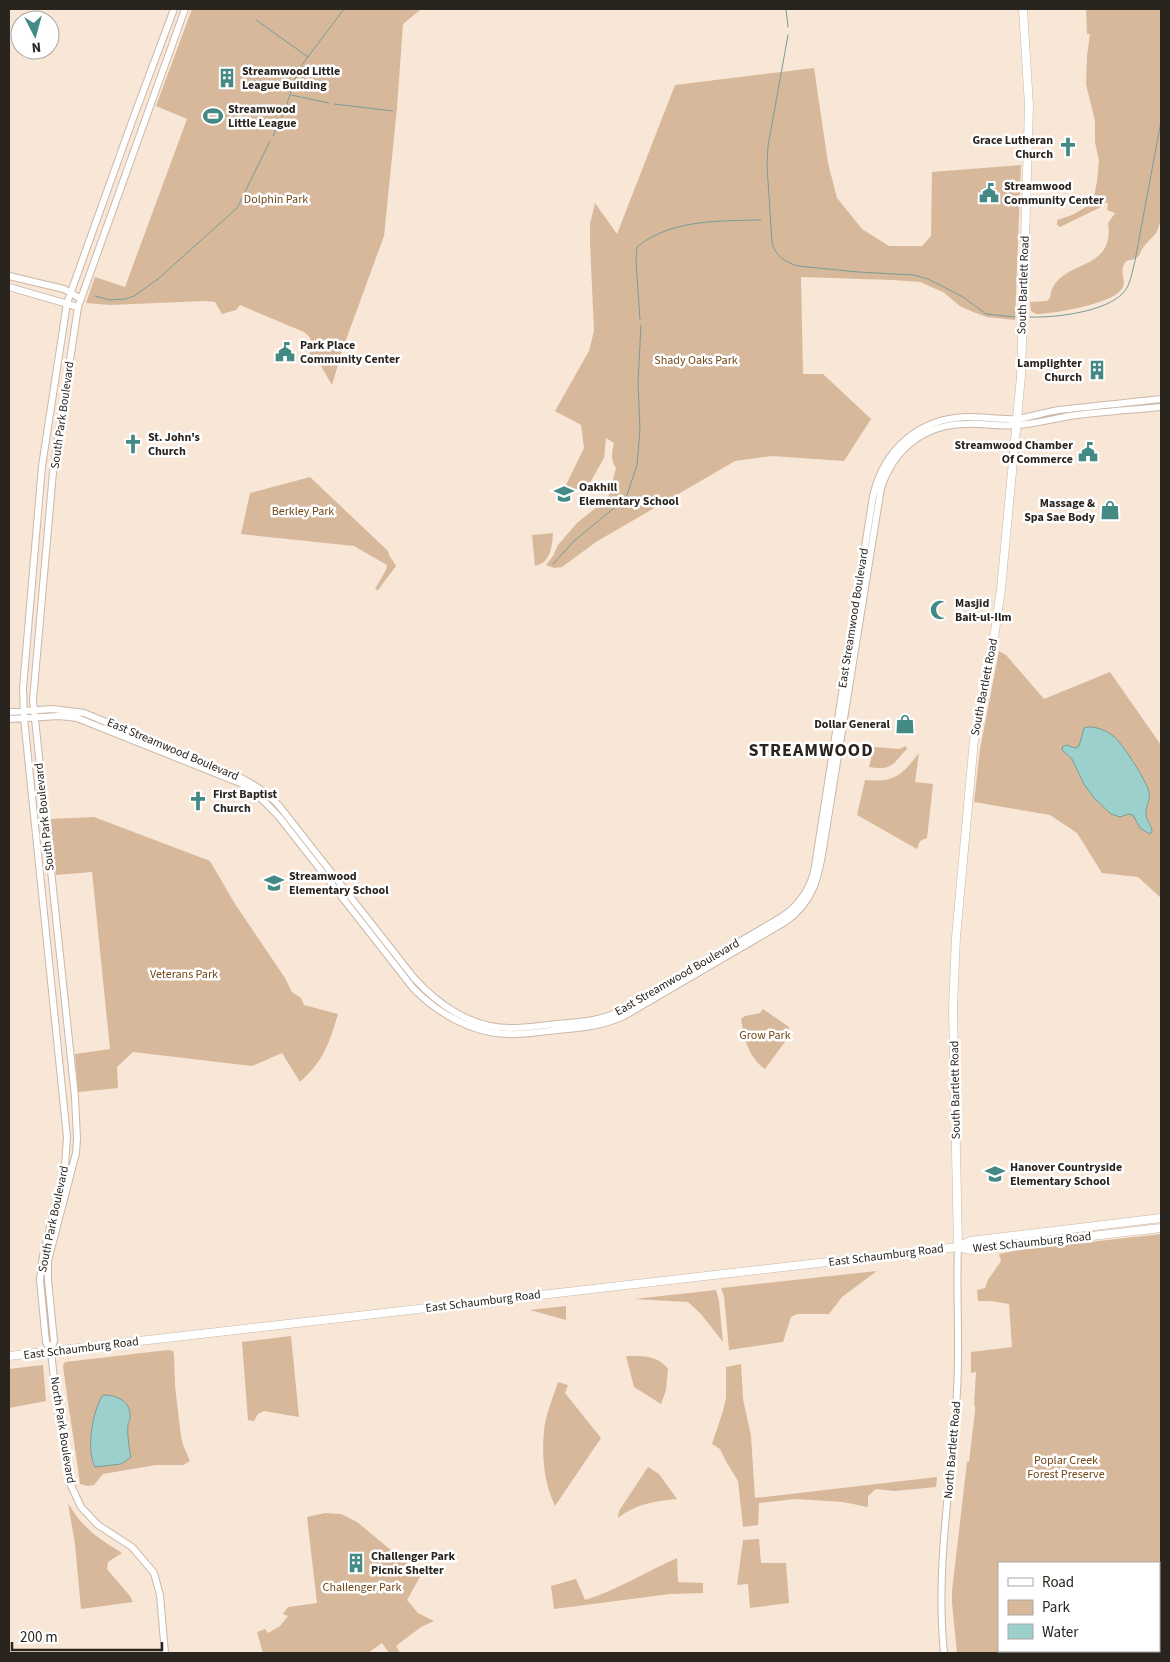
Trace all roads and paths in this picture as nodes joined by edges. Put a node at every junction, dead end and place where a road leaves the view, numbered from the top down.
1 (174, 9) edge
2 (185, 9) edge
3 (1023, 9) edge
4 (9, 276) edge
5 (9, 287) edge
6 (70, 292) junction
7 (81, 299) junction
8 (67, 303) junction
9 (78, 306) junction
10 (1161, 399) edge
11 (1161, 407) edge
12 (1017, 422) junction
13 (9, 712) edge
14 (34, 713) junction
15 (24, 714) junction
16 (9, 719) edge
17 (1161, 1218) edge
18 (1161, 1228) edge
19 (958, 1247) junction
20 (51, 1351) junction
21 (9, 1356) edge
22 (166, 1653) edge
23 (944, 1653) edge

1 - 6 street, South Park Boulevard
2 - 7 street, South Park Boulevard
3 - 12 main road, South Bartlett Road
4 - 6 street
5 - 8 street
6 - 7 street
6 - 8 street, South Park Boulevard
7 - 9 street, South Park Boulevard
8 - 9 street
8 - 15 street, South Park Boulevard
9 - 14 street, South Park Boulevard
10 - 12 street
11 - 12 street
12 - 14 street, East Streamwood Boulevard
12 - 19 main road, South Bartlett Road
13 - 15 street, East Streamwood Boulevard
14 - 15 street, East Streamwood Boulevard
14 - 20 street, South Park Boulevard
15 - 16 street, East Streamwood Boulevard
15 - 20 street, South Park Boulevard
17 - 19 main road, West Schaumburg Road
18 - 19 main road, West Schaumburg Road
19 - 20 main road, East Schaumburg Road
19 - 23 street, North Bartlett Road
20 - 21 main road, East Schaumburg Road
20 - 22 street, North Park Boulevard

